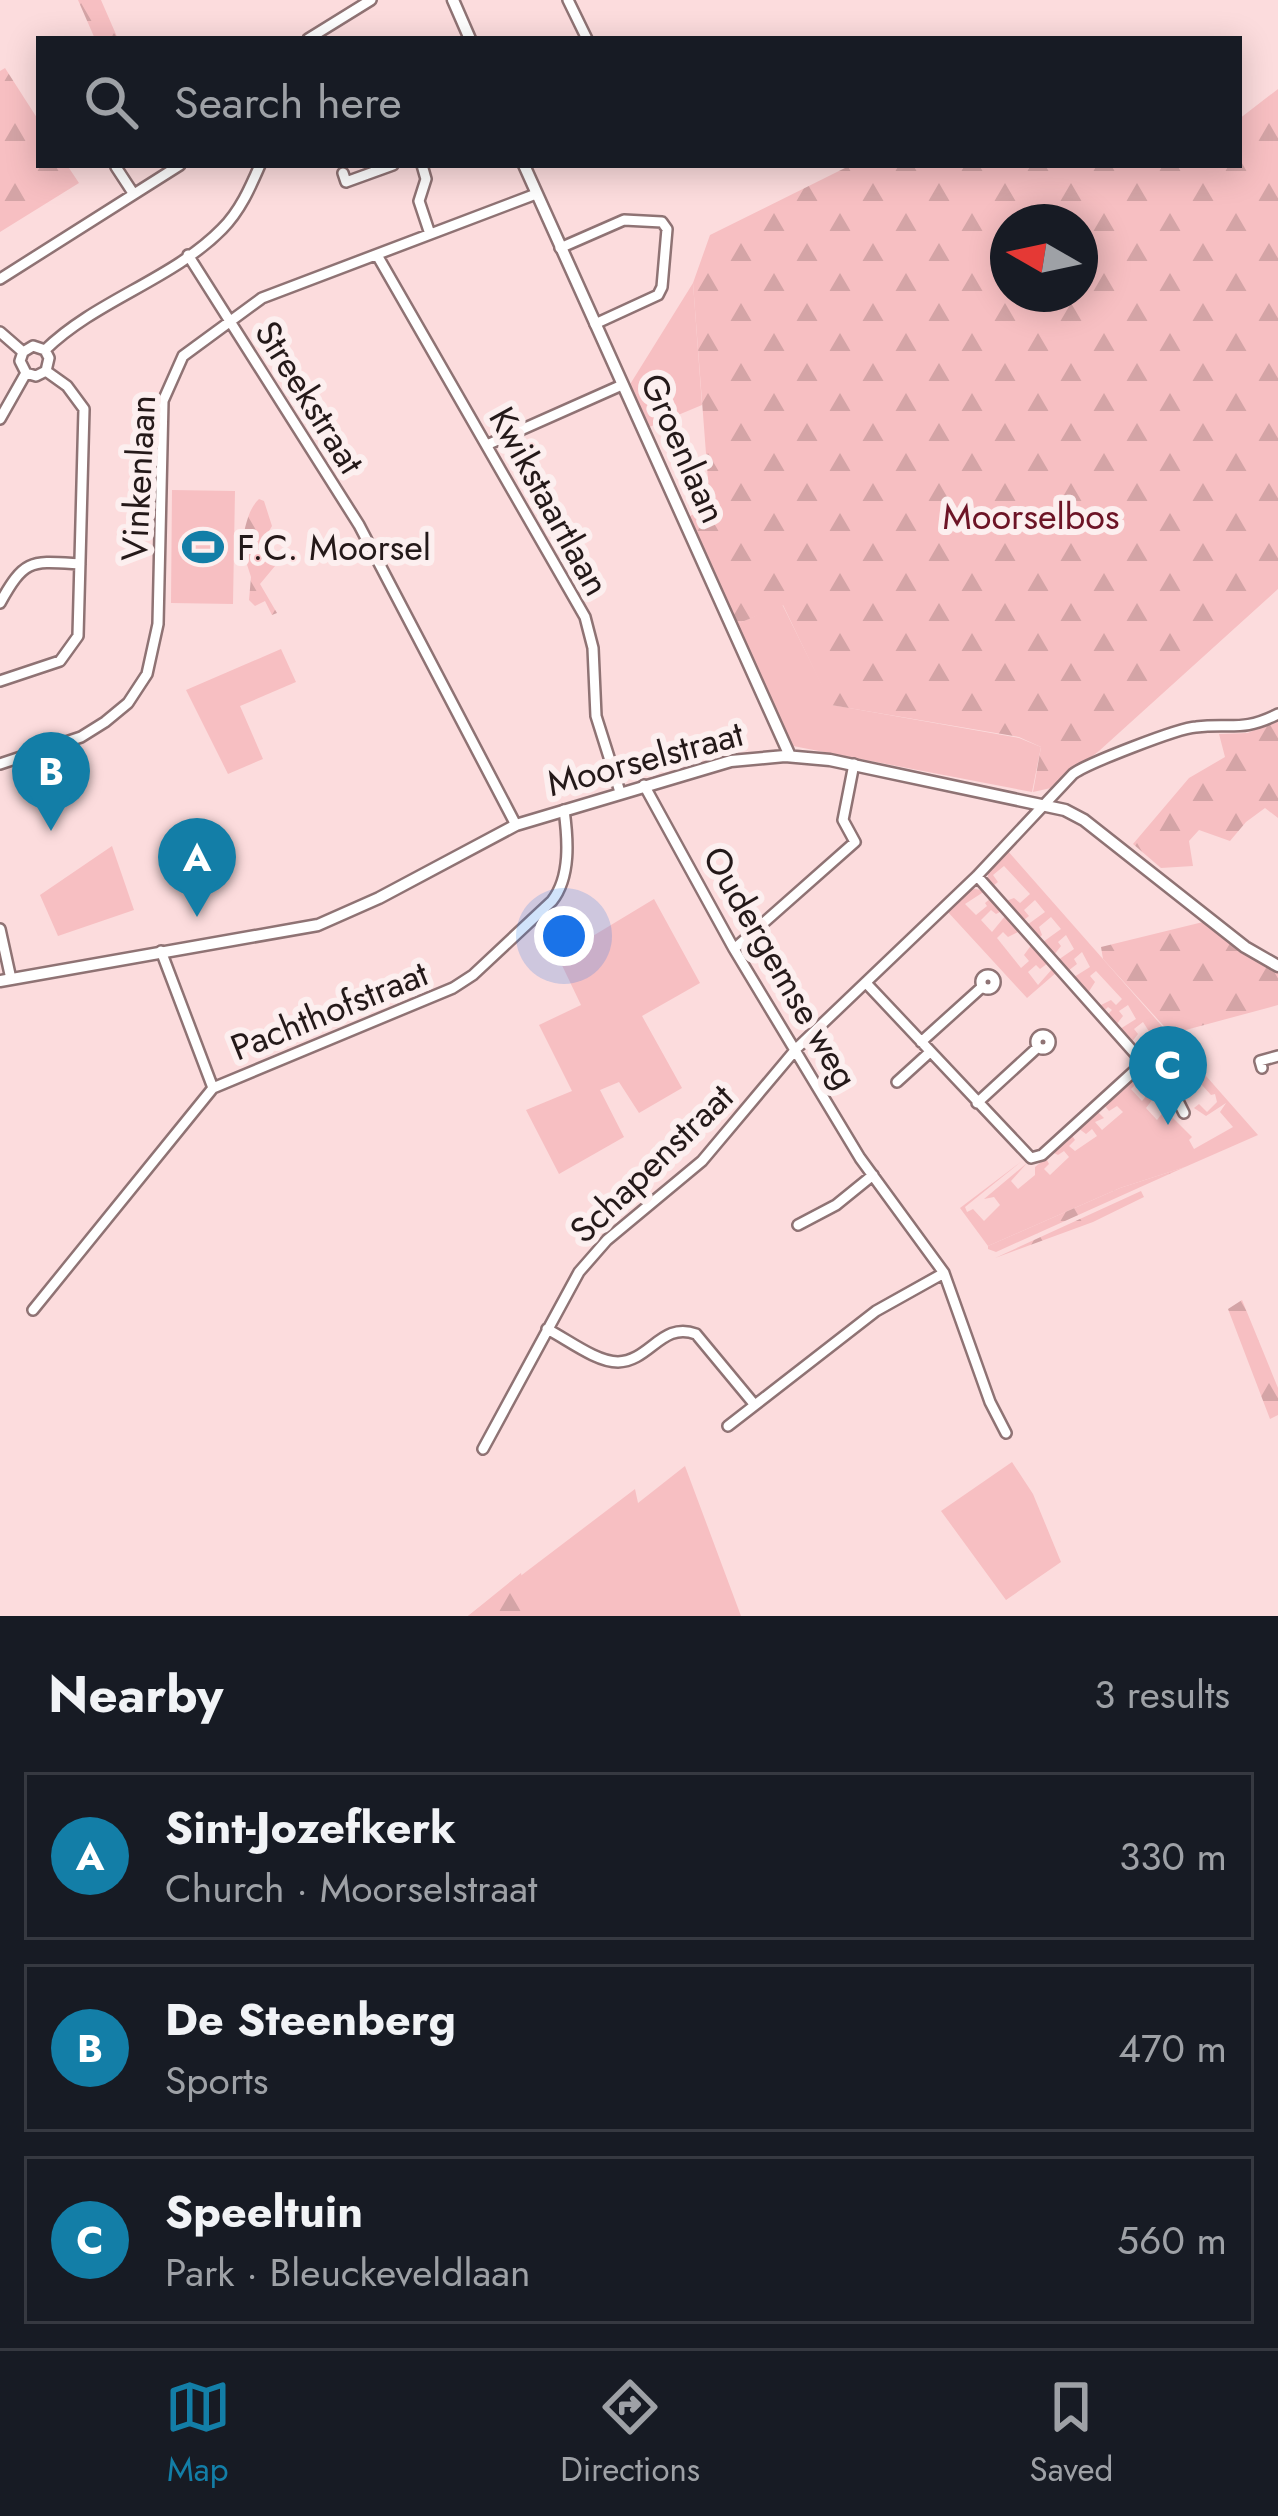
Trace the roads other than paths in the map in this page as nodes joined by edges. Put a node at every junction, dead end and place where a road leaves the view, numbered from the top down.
1 (371, 0) edge
2 (453, 0) edge
3 (568, 0) edge
4 (313, 36) edge
5 (469, 36) edge
6 (586, 36) edge
7 (117, 168) edge
8 (175, 168) edge
9 (259, 168) edge
10 (385, 168) edge
11 (423, 168) edge
12 (525, 168) edge
13 (344, 173) dead end
14 (134, 194) junction
15 (536, 194) junction
16 (430, 234) junction
17 (560, 248) junction
18 (188, 255) junction
19 (377, 255) junction
20 (0, 279) edge
21 (229, 319) junction
22 (595, 324) junction
23 (0, 332) edge
24 (45, 350) junction
25 (22, 352) junction
26 (46, 371) junction
27 (26, 373) junction
28 (622, 385) junction
29 (0, 419) edge
30 (489, 444) junction
31 (80, 564) junction
32 (0, 603) edge
33 (0, 681) edge
34 (1278, 714) edge
35 (790, 756) junction
36 (0, 764) edge
37 (854, 764) junction
38 (644, 785) junction
39 (620, 792) junction
40 (1044, 804) junction
41 (564, 810) junction
42 (516, 825) junction
43 (977, 876) junction
44 (0, 929) edge
45 (734, 950) junction
46 (161, 951) junction
47 (1278, 966) edge
48 (6, 980) edge
49 (866, 982) junction
50 (982, 987) dead end
51 (921, 1042) junction
52 (1038, 1047) dead end
53 (797, 1048) junction
54 (930, 1052) junction
55 (1278, 1056) edge
56 (1143, 1063) junction
57 (1262, 1068) dead end
58 (897, 1082) dead end
59 (213, 1088) junction
60 (977, 1102) junction
61 (1184, 1113) dead end
62 (873, 1174) junction
63 (798, 1225) dead end
64 (944, 1274) junction
65 (33, 1310) dead end
66 (547, 1329) junction
67 (754, 1404) junction
68 (728, 1426) dead end
69 (1006, 1432) dead end
70 (483, 1449) dead end

1 - 4 street
2 - 5 street
3 - 6 street
7 - 14 street
8 - 14 street
9 - 18 street
10 - 13 street
11 - 16 street
12 - 15 street, Groenlaan
14 - 20 street
15 - 16 street, Vinkenlaan
15 - 17 street, Groenlaan
16 - 19 street, Vinkenlaan
17 - 22 street, Groenlaan
17 - 22 street
18 - 21 street, Streekstraat
18 - 24 street
19 - 21 street, Vinkenlaan
19 - 30 street, Kwikstaartlaan
21 - 36 street, Vinkenlaan
21 - 42 street, Streekstraat
22 - 28 street, Groenlaan
23 - 25 street
24 - 25 street
24 - 26 street
25 - 27 street
26 - 27 street
26 - 31 street
27 - 29 street
28 - 30 street
28 - 35 street, Groenlaan
30 - 39 street, Kwikstaartlaan
31 - 32 street
31 - 33 street
34 - 40 street, Schapenstraat
35 - 37 street, Moorselstraat
35 - 38 street, Moorselstraat
37 - 40 street, Moorselstraat
37 - 45 street
38 - 39 street, Moorselstraat
38 - 45 street, Oudergemse weg
39 - 41 street, Moorselstraat
40 - 43 street, Schapenstraat
40 - 47 street, Moorselstraat
41 - 42 street, Moorselstraat
41 - 59 street, Pachthofstraat
42 - 46 street, Moorselstraat
43 - 49 street, Schapenstraat
43 - 56 street
44 - 48 street
45 - 53 street, Oudergemse weg
46 - 48 street, Moorselstraat
46 - 59 street
49 - 51 street
49 - 53 street, Schapenstraat
50 - 51 street
51 - 54 street
52 - 60 street
53 - 62 street, Oudergemse weg
53 - 66 street, Schapenstraat
54 - 58 street
54 - 60 street
55 - 57 street
56 - 60 street
56 - 61 street
59 - 65 street, Pachthofstraat
62 - 63 street
62 - 64 street, Oudergemse weg
64 - 67 street
64 - 69 street, Oudergemse weg
66 - 67 street
66 - 70 street, Schapenstraat
67 - 68 street

